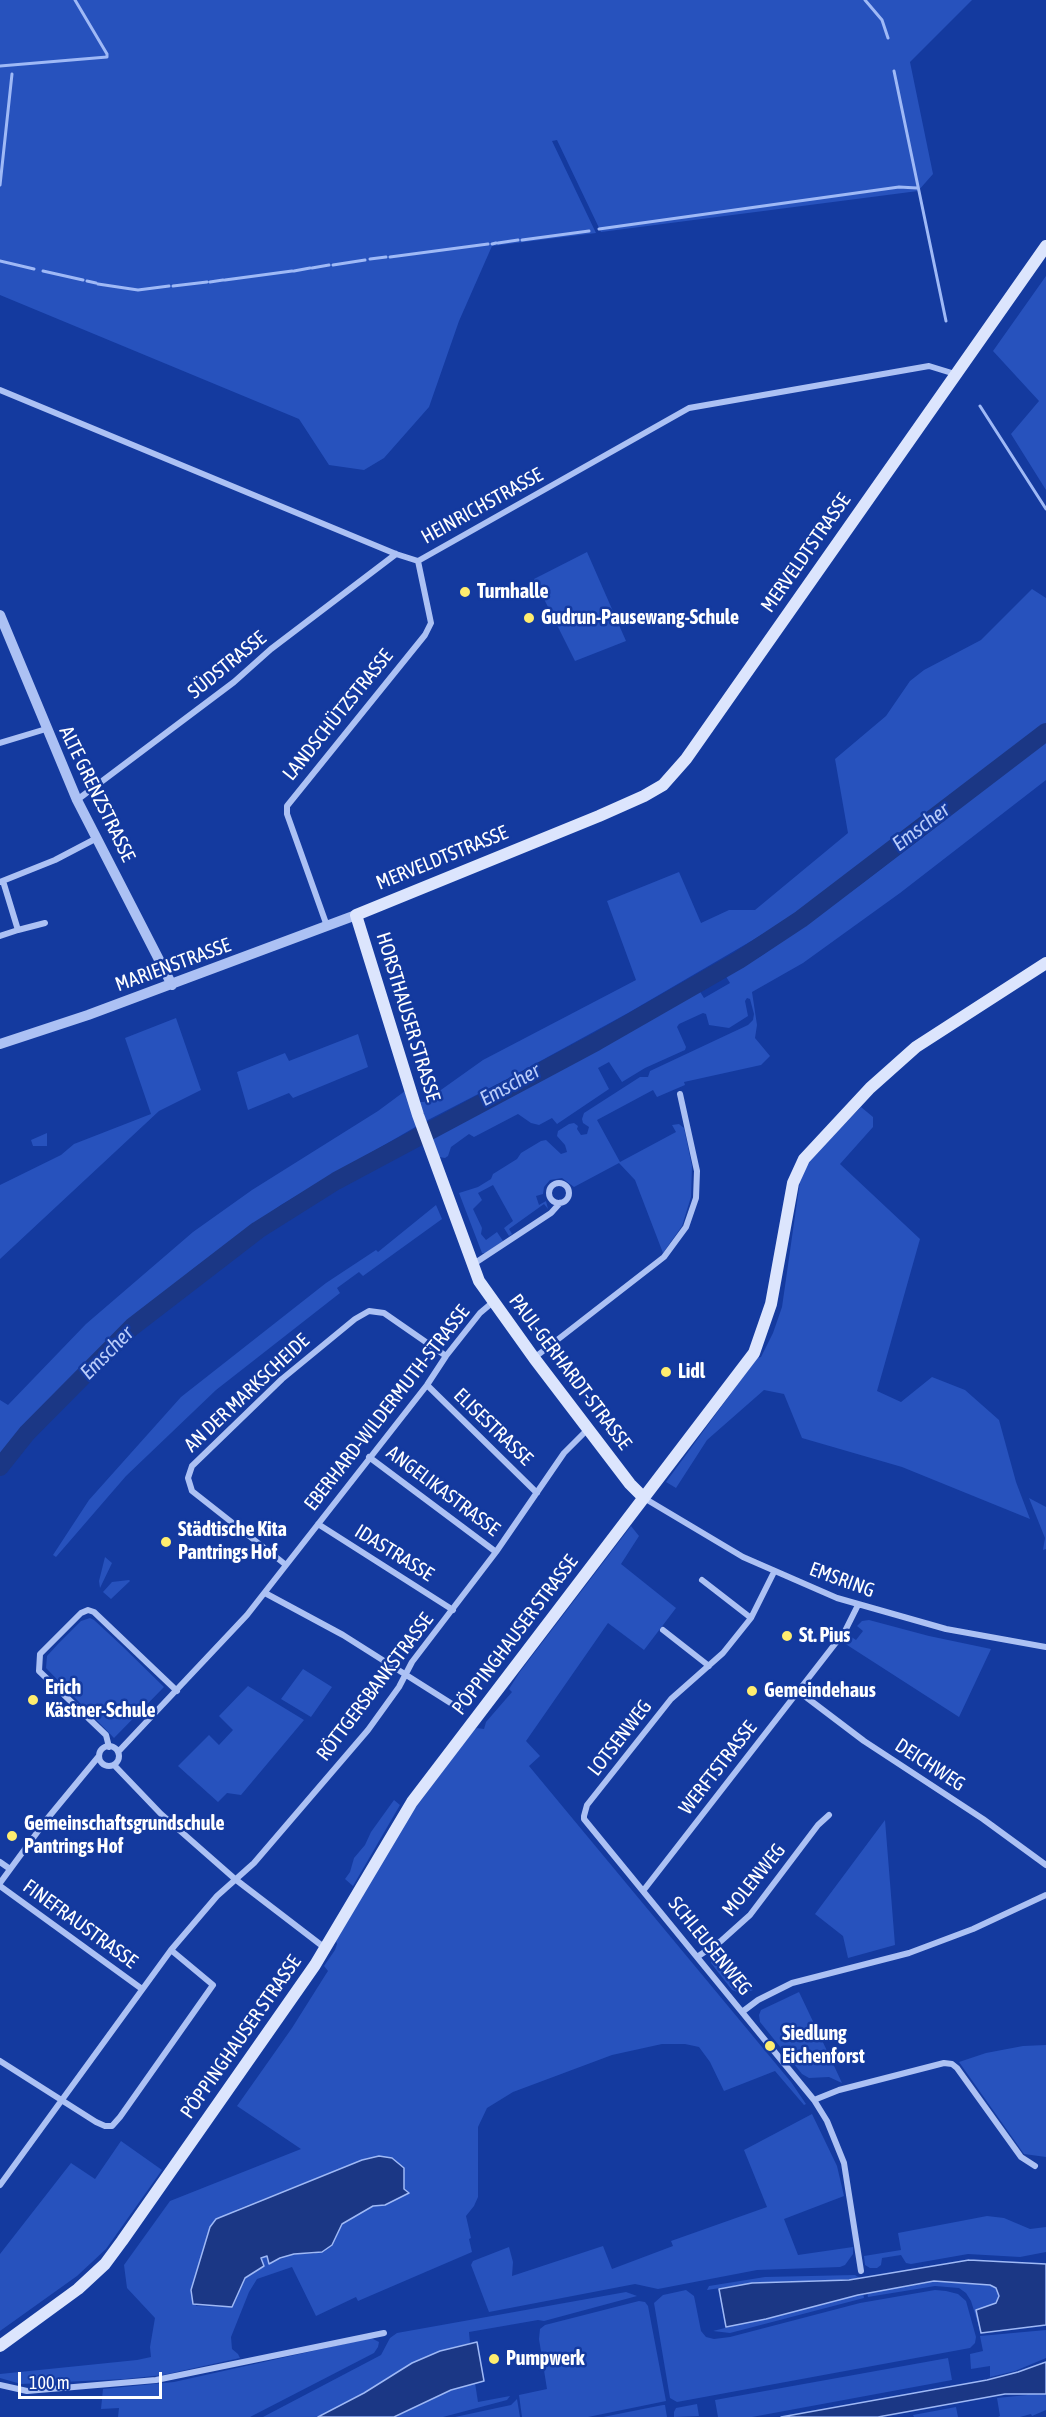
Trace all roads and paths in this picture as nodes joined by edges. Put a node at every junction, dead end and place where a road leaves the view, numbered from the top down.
1 (1046, 246) edge
2 (955, 374) junction
3 (0, 390) edge
4 (396, 554) junction
5 (418, 561) junction
6 (0, 615) edge
7 (46, 729) junction
8 (0, 743) edge
9 (77, 800) junction
10 (97, 838) junction
11 (2, 881) edge
12 (356, 915) junction
13 (45, 923) dead end
14 (327, 926) junction
15 (18, 930) junction
16 (0, 936) edge
17 (1046, 963) edge
18 (172, 985) junction
19 (0, 1044) edge
20 (680, 1094) dead end
21 (424, 1131) joint
22 (560, 1203) dead end
23 (472, 1265) junction
24 (493, 1302) junction
25 (446, 1356) junction
26 (534, 1358) junction
27 (427, 1385) junction
28 (588, 1429) junction
29 (369, 1457) junction
30 (537, 1493) junction
31 (644, 1498) junction
32 (318, 1524) junction
33 (496, 1552) junction
34 (286, 1565) junction
35 (774, 1572) junction
36 (702, 1580) dead end
37 (265, 1593) junction
38 (858, 1605) junction
39 (453, 1610) junction
40 (751, 1618) junction
41 (663, 1630) dead end
42 (1046, 1647) edge
43 (709, 1666) junction
44 (406, 1673) junction
45 (177, 1691) junction
46 (798, 1691) junction
47 (460, 1709) dead end
48 (109, 1746) junction
49 (118, 1752) junction
50 (99, 1756) junction
51 (114, 1765) junction
52 (584, 1812) joint
53 (829, 1815) dead end
54 (0, 1862) edge
55 (1046, 1865) edge
56 (10, 1869) junction
57 (235, 1879) junction
58 (0, 1885) edge
59 (643, 1891) junction
60 (1046, 1895) edge
61 (325, 1948) junction
62 (171, 1950) junction
63 (697, 1957) junction
64 (142, 1989) junction
65 (742, 2012) junction
66 (0, 2061) edge
67 (63, 2100) junction
68 (814, 2100) junction
69 (1035, 2166) dead end
70 (0, 2185) edge
71 (861, 2271) dead end
72 (384, 2332) dead end
73 (0, 2346) edge
74 (0, 2385) edge

1 - 2 main road, MERVELDTSTRASSE
2 - 5 street, HEINRICHSTRASSE
2 - 12 main road, MERVELDTSTRASSE
3 - 4 street, HEINRICHSTRASSE
4 - 5 street, HEINRICHSTRASSE
4 - 9 street, SÜDSTRASSE
5 - 14 street, LANDSCHÜTZSTRASSE
6 - 7 street, ALTE GRENZSTRASSE
7 - 8 street
7 - 9 street, ALTE GRENZSTRASSE
9 - 10 street, ALTE GRENZSTRASSE
10 - 11 street
10 - 18 street, ALTE GRENZSTRASSE
11 - 15 street
12 - 14 street, MARIENSTRASSE
12 - 21 main road, HORSTHAUSER STRASSE
13 - 15 street
14 - 18 street, MARIENSTRASSE
15 - 16 street
17 - 31 main road, PÖPPINGHAUSER STRASSE
18 - 19 street, MARIENSTRASSE
20 - 26 street
21 - 23 main road, PAUL-GERHARDT-STRASSE
22 - 23 street
23 - 24 main road, PAUL-GERHARDT-STRASSE
24 - 25 street, EBERHARD-WILDERMUTH-STRASSE
24 - 26 main road, PAUL-GERHARDT-STRASSE
25 - 27 street, EBERHARD-WILDERMUTH-STRASSE
25 - 34 street, AN DER MARKSCHEIDE
26 - 28 main road, PAUL-GERHARDT-STRASSE
27 - 29 street, EBERHARD-WILDERMUTH-STRASSE
27 - 30 street, ELISESTRASSE
28 - 30 street, RÖTTGERSBANKSTRASSE
28 - 31 main road, PAUL-GERHARDT-STRASSE
29 - 32 street, EBERHARD-WILDERMUTH-STRASSE
29 - 33 street, ANGELIKASTRASSE
30 - 33 street, RÖTTGERSBANKSTRASSE
31 - 35 street, EMSRING
31 - 61 main road, PÖPPINGHAUSER STRASSE
32 - 34 street, EBERHARD-WILDERMUTH-STRASSE
32 - 39 street, IDASTRASSE
33 - 39 street, RÖTTGERSBANKSTRASSE
34 - 37 street, EBERHARD-WILDERMUTH-STRASSE
35 - 38 street, EMSRING
35 - 40 street, LOTSENWEG
36 - 40 street
37 - 44 street
37 - 45 street, EBERHARD-WILDERMUTH-STRASSE
38 - 42 street, EMSRING
38 - 46 street, WERFTSTRASSE
39 - 44 street, RÖTTGERSBANKSTRASSE
40 - 43 street, LOTSENWEG
41 - 43 street
43 - 52 street, LOTSENWEG
44 - 47 street
44 - 57 street, RÖTTGERSBANKSTRASSE
45 - 48 street
45 - 49 street, EBERHARD-WILDERMUTH-STRASSE
46 - 55 street, DEICHWEG
46 - 59 street, WERFTSTRASSE
48 - 49 street
48 - 50 street
49 - 51 street
50 - 51 street
50 - 56 street
51 - 57 street
52 - 59 street, SCHLEUSENWEG
53 - 63 street, MOLENWEG
54 - 56 street
56 - 58 street
57 - 61 street
57 - 62 street, RÖTTGERSBANKSTRASSE
58 - 64 street, FINEFRAUSTRASSE
59 - 63 street, SCHLEUSENWEG
60 - 65 street
61 - 73 main road, PÖPPINGHAUSER STRASSE
62 - 64 street, RÖTTGERSBANKSTRASSE
62 - 67 street
63 - 65 street, SCHLEUSENWEG
64 - 67 street, RÖTTGERSBANKSTRASSE
65 - 68 street, SCHLEUSENWEG
66 - 67 street
67 - 70 street, RÖTTGERSBANKSTRASSE
68 - 69 street
68 - 71 street, SCHLEUSENWEG
72 - 74 street

